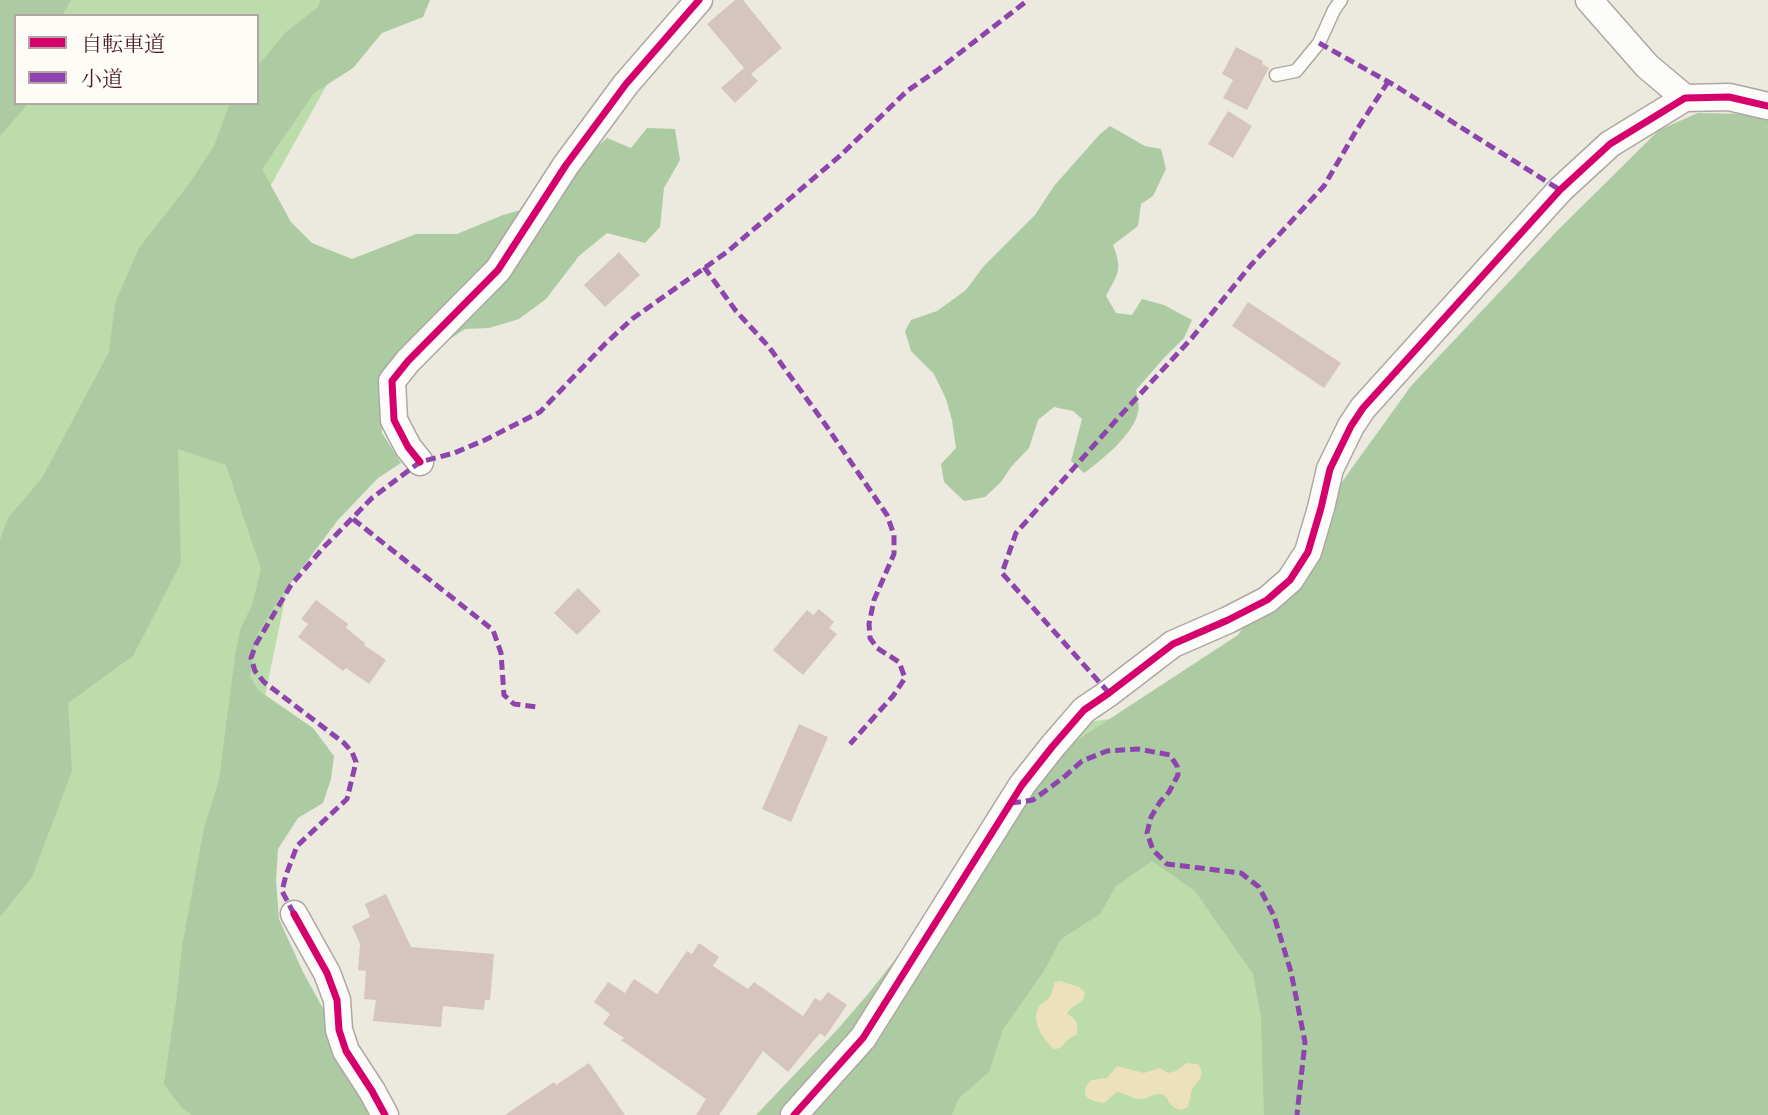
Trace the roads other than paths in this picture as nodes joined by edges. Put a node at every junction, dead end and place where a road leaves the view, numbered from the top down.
1 (699, 0) edge
2 (1340, 0) edge
3 (1589, 0) edge
4 (1276, 75) dead end
5 (1685, 98) junction
6 (1768, 106) edge
7 (420, 462) dead end
8 (295, 914) dead end
9 (385, 1115) edge
10 (794, 1115) edge

1 - 7 street
2 - 4 lane
3 - 5 street
5 - 6 street
5 - 10 street
8 - 9 street

